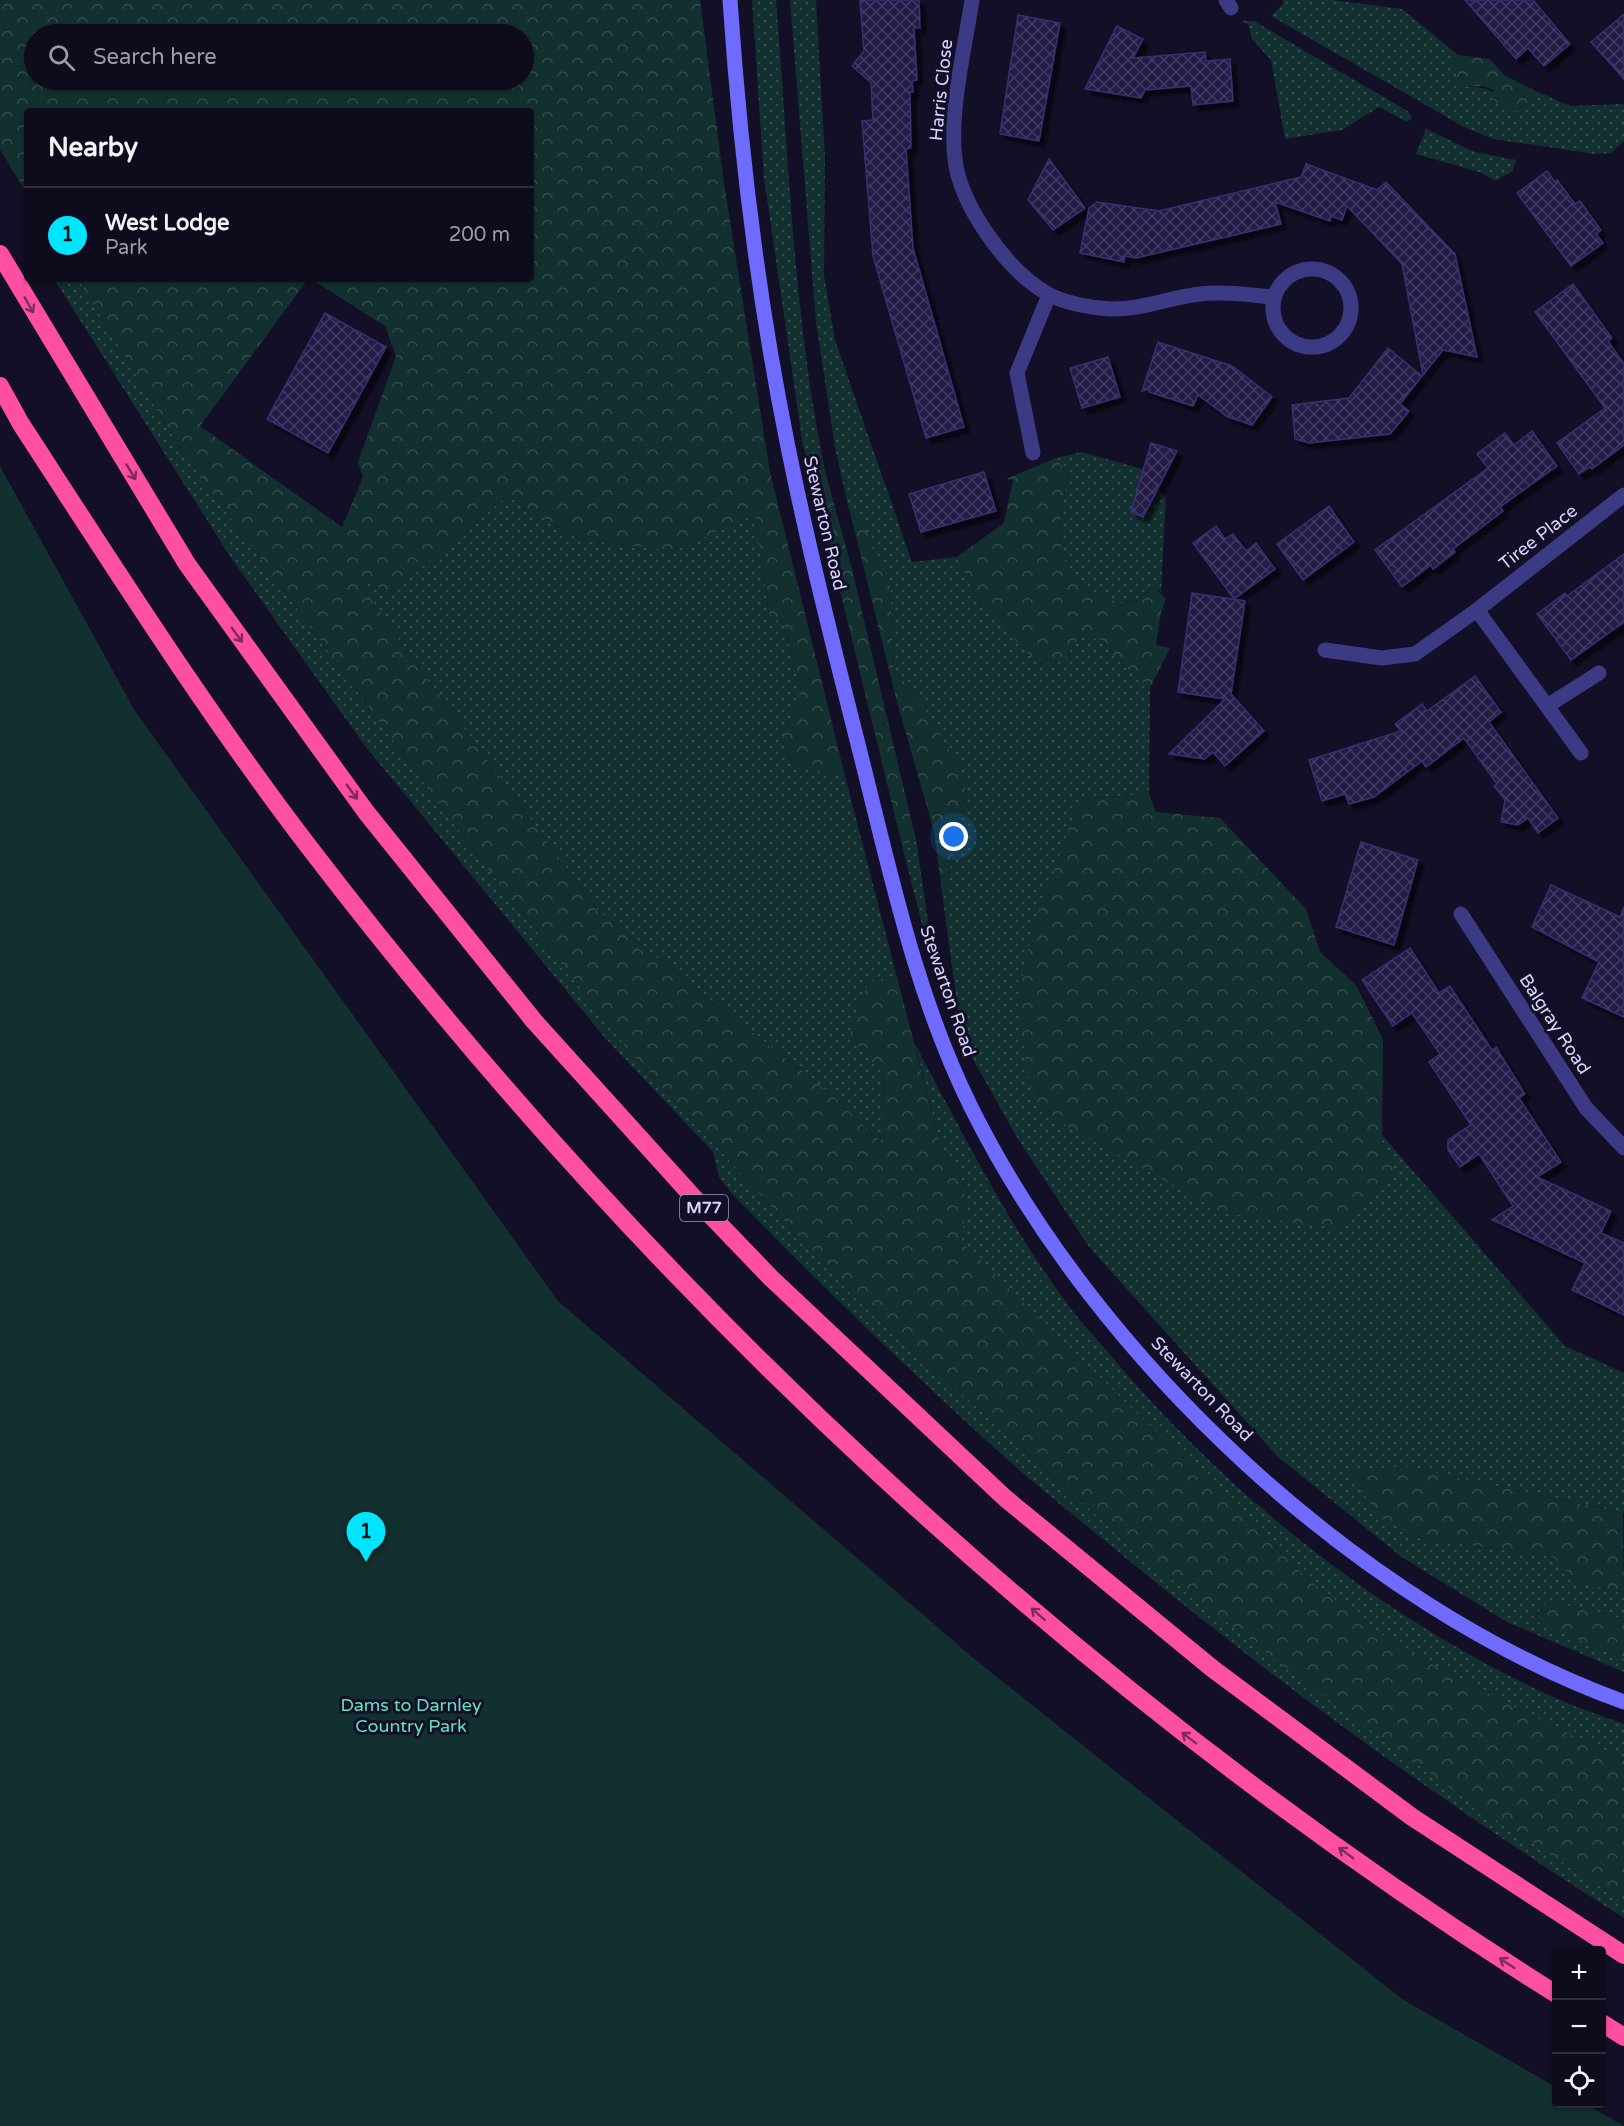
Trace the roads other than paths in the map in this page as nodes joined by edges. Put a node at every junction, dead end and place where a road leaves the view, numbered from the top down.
1 (730, 0) edge
2 (972, 0) edge
3 (0, 254) edge
4 (1049, 295) junction
5 (1273, 297) junction
6 (0, 386) edge
7 (1033, 453) dead end
8 (1624, 495) edge
9 (1477, 610) junction
10 (1325, 650) dead end
11 (1599, 673) dead end
12 (1547, 706) junction
13 (1581, 753) dead end
14 (1461, 914) dead end
15 (1624, 1148) edge
16 (1624, 1702) edge
17 (1624, 1955) edge
18 (1552, 1992) edge
19 (1606, 2026) edge
20 (1624, 2037) edge

1 - 16 main road, Stewarton Road
2 - 4 street, Harris Close
3 -> 17 highway, M77
4 - 5 street, Harris Close
4 - 7 street
5 - 5 street
18 -> 6 highway
8 - 9 street, Tiree Place
9 - 10 street, Tiree Place
9 - 12 street
11 - 12 street
12 - 13 street
14 - 15 street, Balgray Road
19 - 20 highway

